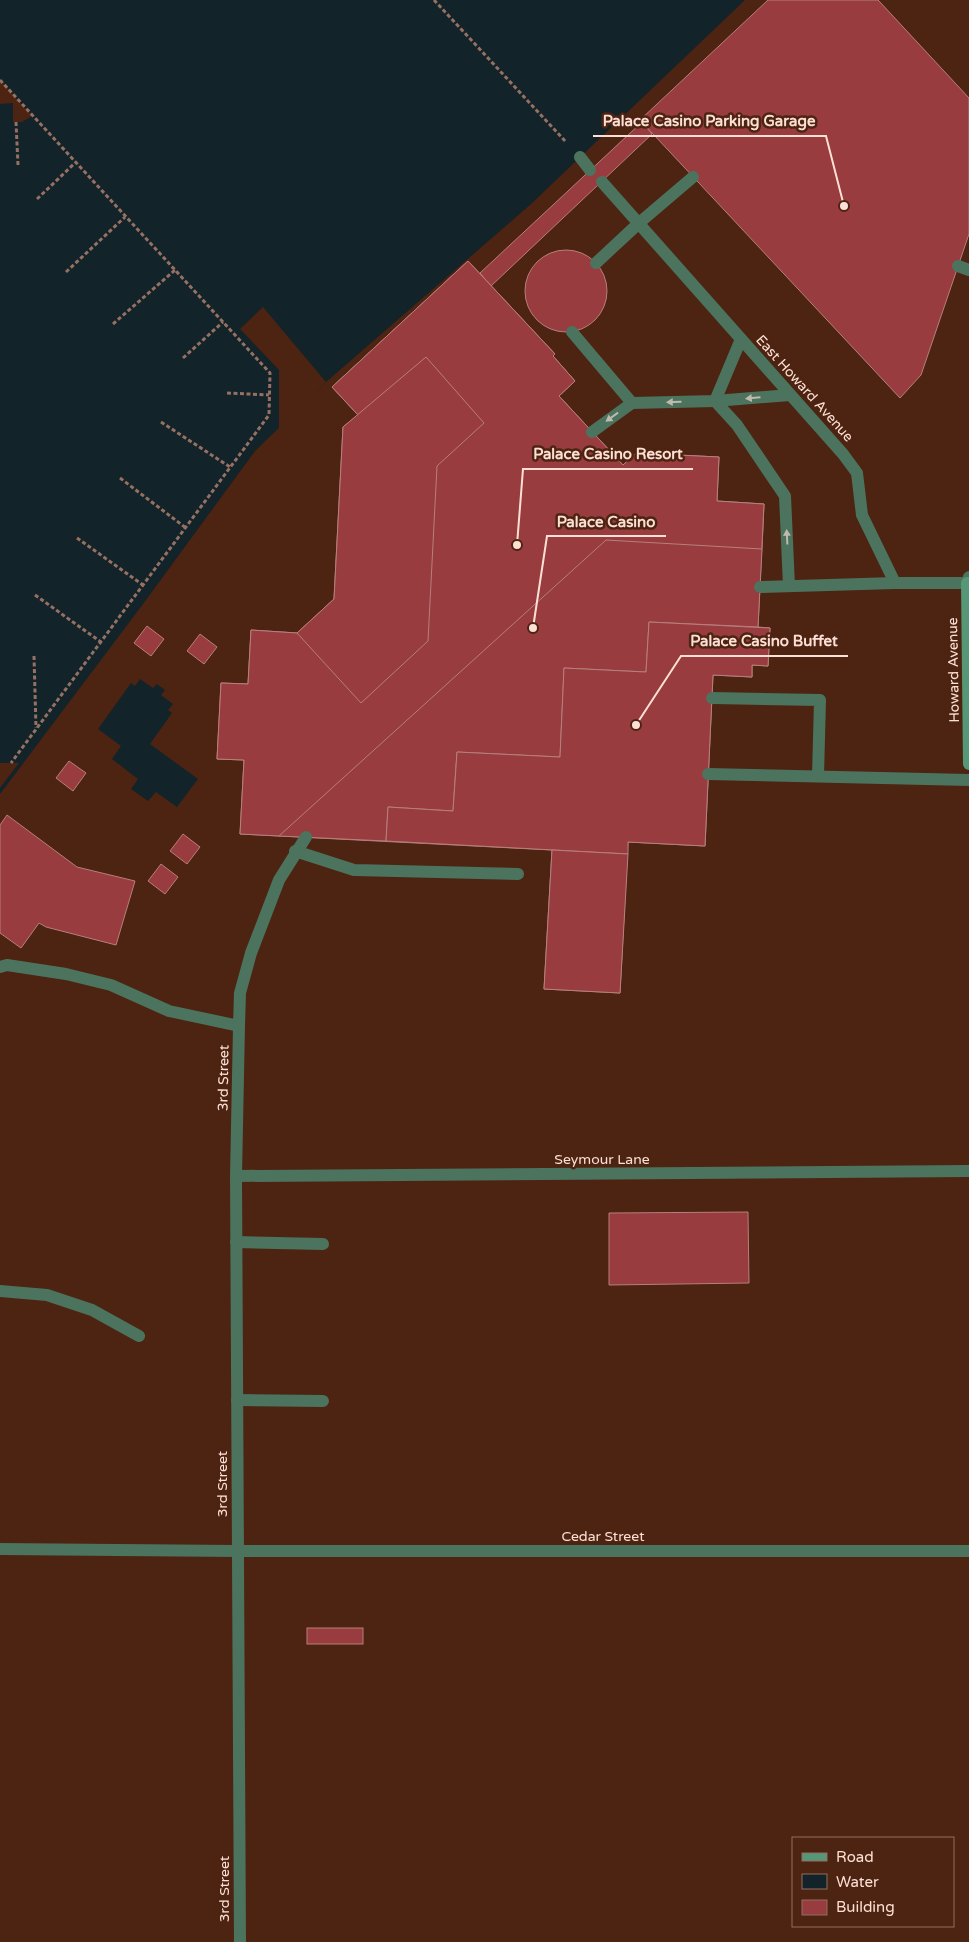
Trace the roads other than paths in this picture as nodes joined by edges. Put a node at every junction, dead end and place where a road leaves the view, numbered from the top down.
1 (580, 157) road end
2 (590, 170) dead end
3 (693, 177) dead end
4 (602, 182) dead end
5 (638, 223) junction
6 (596, 263) dead end
7 (572, 332) dead end
8 (741, 339) junction
9 (790, 395) junction
10 (715, 401) junction
11 (632, 403) junction
12 (592, 432) dead end
13 (968, 581) edge
14 (895, 583) junction
15 (789, 586) junction
16 (760, 587) dead end
17 (712, 698) dead end
18 (969, 764) edge
19 (708, 774) dead end
20 (818, 776) junction
21 (969, 780) edge
22 (306, 837) dead end
23 (296, 852) junction
24 (518, 874) dead end
25 (0, 967) edge
26 (239, 1026) junction
27 (969, 1171) edge
28 (236, 1176) junction
29 (236, 1242) junction
30 (323, 1244) dead end
31 (0, 1291) edge
32 (139, 1336) dead end
33 (237, 1400) junction
34 (323, 1401) dead end
35 (0, 1549) edge
36 (237, 1551) junction
37 (969, 1551) edge
38 (240, 1942) edge

1 - 2 street
3 - 5 street
4 - 5 street, East Howard Avenue
5 - 6 street
5 - 8 street, East Howard Avenue
7 - 11 street
8 - 9 street, East Howard Avenue
8 - 10 street
9 -> 10 street
9 - 14 street, East Howard Avenue
10 -> 11 street
15 -> 10 street
11 -> 12 street
13 - 14 street
13 - 18 main road, Howard Avenue
14 - 15 street
15 - 16 street
17 - 20 street
19 - 20 street
20 - 21 street
22 - 23 street, 3rd Street
23 - 24 street
23 - 26 street, 3rd Street
25 - 26 street
26 - 28 street, 3rd Street
27 - 28 street, Seymour Lane
28 - 29 street, 3rd Street
29 - 30 street
29 - 33 street, 3rd Street
31 - 32 street
33 - 34 street
33 - 36 street, 3rd Street
35 - 36 street, Cedar Street
36 - 37 street, Cedar Street
36 - 38 street, 3rd Street

